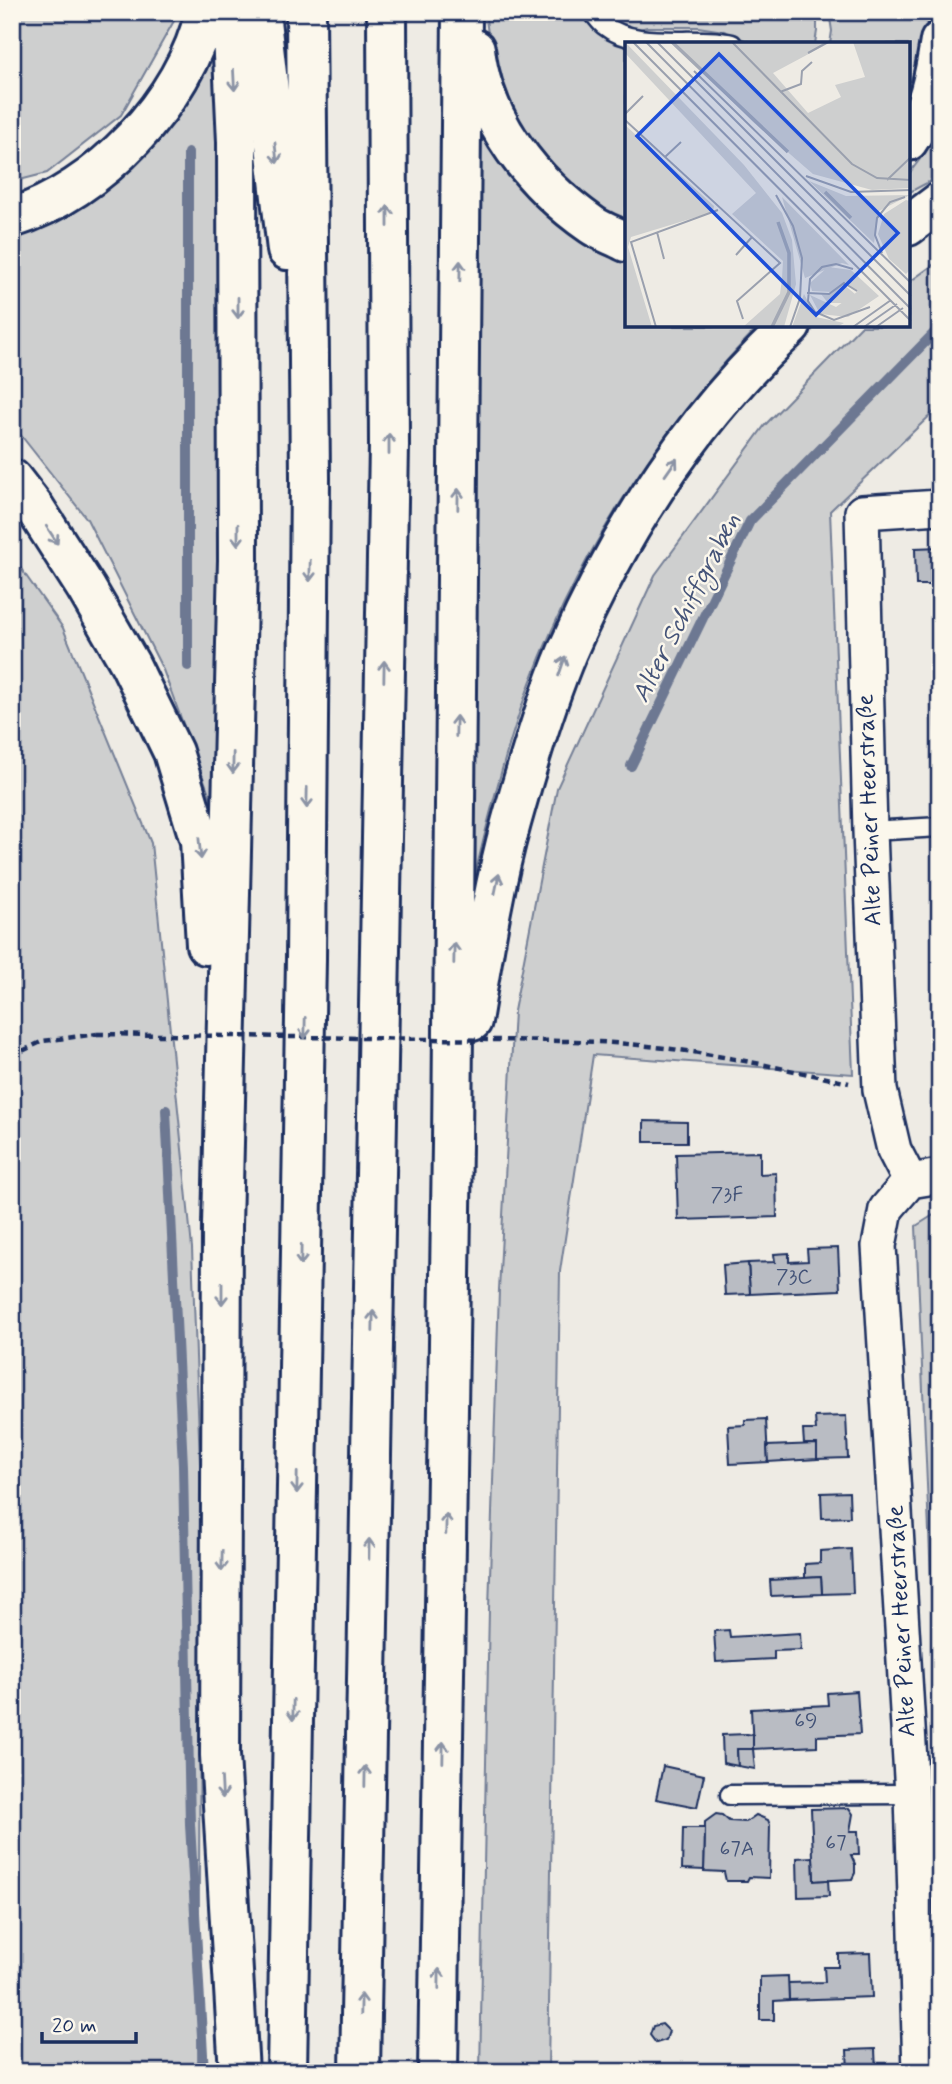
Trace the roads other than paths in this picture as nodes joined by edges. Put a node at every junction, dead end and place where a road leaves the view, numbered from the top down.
1 (205, 12) edge
2 (231, 12) edge
3 (260, 12) edge
4 (306, 12) edge
5 (387, 12) edge
6 (462, 12) edge
7 (471, 12) edge
8 (593, 12) edge
9 (940, 41) edge
10 (718, 42) edge
11 (910, 138) edge
12 (940, 202) edge
13 (12, 218) edge
14 (910, 224) edge
15 (625, 242) edge
16 (790, 327) edge
17 (310, 478) junction
18 (12, 479) edge
19 (940, 507) edge
20 (940, 827) edge
21 (870, 831) junction
22 (452, 1144) junction
23 (925, 1178) edge
24 (222, 1226) junction
25 (730, 1794) dead end
26 (912, 1794) junction
27 (239, 2072) edge
28 (287, 2072) edge
29 (360, 2072) edge
30 (438, 2072) edge
31 (920, 2072) edge

1 - 13 highway
2 -> 24 highway
3 -> 17 highway
4 - 17 highway
29 -> 5 highway
22 -> 6 highway
7 - 15 highway
8 - 10 lane
9 - 11 highway
12 - 14 highway
22 -> 16 highway
17 -> 28 highway
18 -> 24 highway
19 - 21 street, Alte Peiner Heerstraße
20 - 21 lane
21 - 23 street, Alte Peiner Heerstraße
30 -> 22 highway
23 - 26 street, Alte Peiner Heerstraße
24 -> 27 highway
25 - 26 lane
26 - 31 street, Alte Peiner Heerstraße

